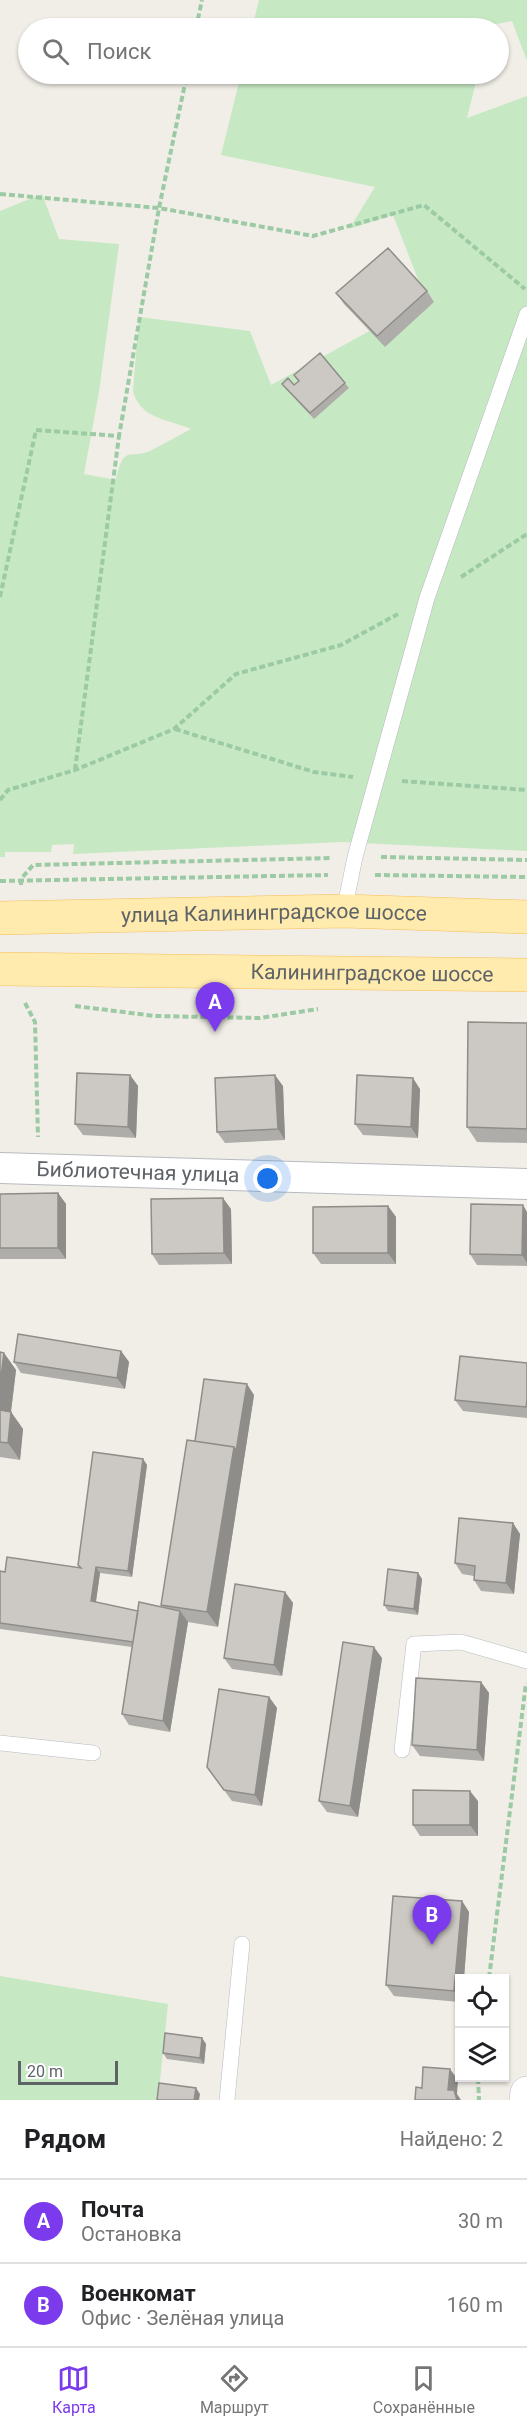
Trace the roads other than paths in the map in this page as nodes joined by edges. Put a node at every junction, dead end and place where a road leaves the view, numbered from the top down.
1 (527, 314) edge
2 (344, 911) junction
3 (527, 917) edge
4 (7, 919) edge
5 (0, 969) edge
6 (527, 975) edge
7 (0, 1168) edge
8 (527, 1184) edge
9 (527, 1661) edge
10 (0, 1743) edge
11 (402, 1750) dead end
12 (93, 1753) dead end
13 (242, 1944) dead end
14 (527, 2093) edge
15 (227, 2100) edge
16 (526, 2100) edge

1 - 2 lane
2 - 3 main road, улица Калининградское шоссе
2 - 4 main road, улица Калининградское шоссе
5 - 6 main road, Калининградское шоссе
7 - 8 street, Библиотечная улица
9 - 11 lane
10 - 12 lane
13 - 15 lane
14 - 16 street

